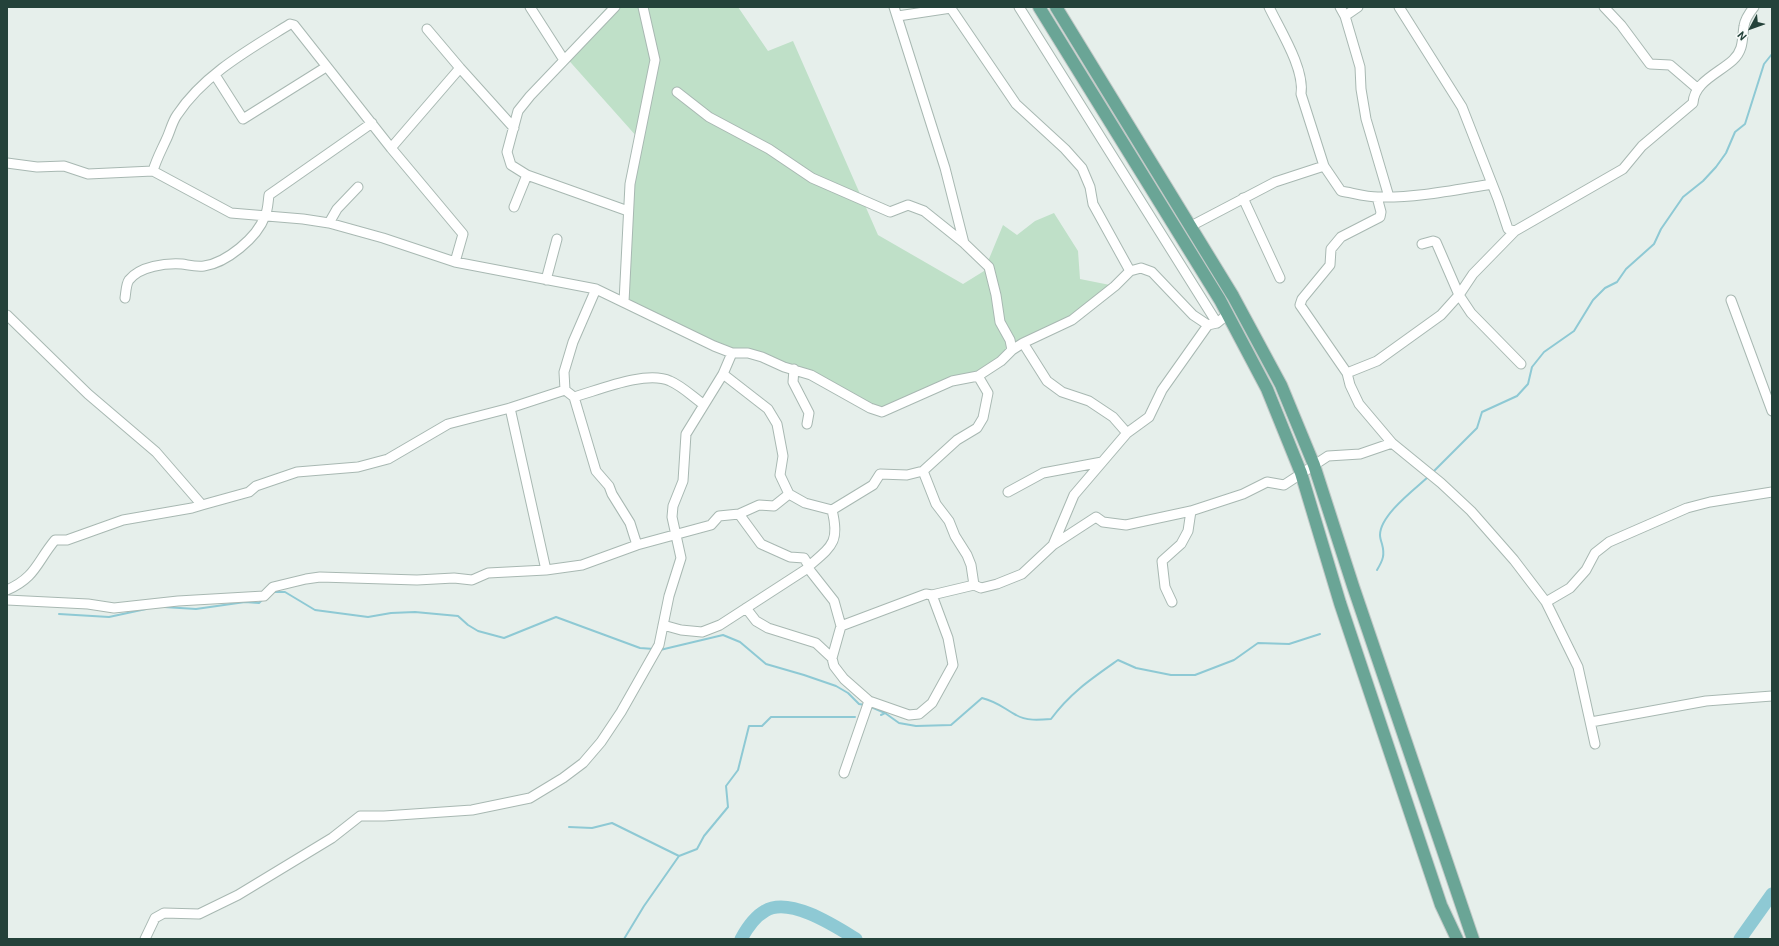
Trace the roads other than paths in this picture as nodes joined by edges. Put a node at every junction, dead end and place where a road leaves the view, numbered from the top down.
1 (530, 7) edge
2 (615, 7) edge
3 (643, 7) edge
4 (894, 7) edge
5 (951, 7) edge
6 (1019, 7) edge
7 (1039, 7) edge
8 (1056, 7) edge
9 (1268, 7) edge
10 (1340, 7) edge
11 (1358, 7) edge
12 (1399, 7) edge
13 (1604, 7) edge
14 (1754, 7) edge
15 (898, 16) junction
16 (1345, 16) junction
17 (427, 29) dead end
18 (564, 60) junction
19 (326, 67) junction
20 (460, 68) junction
21 (215, 75) junction
22 (1698, 89) junction
23 (677, 92) dead end
24 (372, 123) junction
25 (514, 128) junction
26 (391, 148) junction
27 (7, 162) edge
28 (1324, 166) junction
29 (153, 171) junction
30 (527, 175) junction
31 (1492, 184) junction
32 (358, 187) dead end
33 (1377, 197) junction
34 (1389, 197) junction
35 (1243, 198) junction
36 (514, 207) dead end
37 (628, 211) junction
38 (266, 216) junction
39 (329, 223) junction
40 (1191, 226) junction
41 (1515, 231) junction
42 (558, 239) dead end
43 (964, 243) junction
44 (1422, 244) dead end
45 (455, 262) junction
46 (1130, 271) junction
47 (1280, 278) dead end
48 (546, 280) junction
49 (596, 289) junction
50 (1459, 294) junction
51 (125, 298) dead end
52 (1731, 300) dead end
53 (624, 302) junction
54 (1228, 314) junction
55 (7, 315) edge
56 (1217, 323) junction
57 (1208, 325) junction
58 (1023, 343) junction
59 (1012, 350) junction
60 (732, 353) junction
61 (1521, 364) dead end
62 (794, 370) junction
63 (1347, 373) junction
64 (723, 374) junction
65 (978, 376) junction
66 (566, 390) junction
67 (574, 397) junction
68 (703, 404) junction
69 (510, 408) junction
70 (1772, 411) edge
71 (806, 424) dead end
72 (1128, 433) junction
73 (1392, 443) junction
74 (1102, 462) junction
75 (1314, 465) junction
76 (923, 471) junction
77 (1302, 473) junction
78 (1008, 492) dead end
79 (1772, 492) edge
80 (790, 494) junction
81 (202, 505) junction
82 (832, 510) junction
83 (1191, 511) junction
84 (739, 514) junction
85 (676, 534) junction
86 (637, 545) junction
87 (1053, 545) junction
88 (809, 567) junction
89 (546, 570) junction
90 (974, 585) junction
91 (7, 590) edge
92 (932, 595) junction
93 (7, 600) edge
94 (1172, 602) dead end
95 (1546, 602) junction
96 (746, 608) junction
97 (663, 626) junction
98 (841, 626) junction
99 (832, 658) junction
100 (1772, 696) edge
101 (868, 705) junction
102 (1591, 722) junction
103 (1595, 744) dead end
104 (844, 773) dead end
105 (145, 939) edge
106 (1457, 939) edge
107 (1473, 939) edge

1 - 18 street
2 - 18 street
3 - 37 street
4 - 15 street
5 - 15 street
5 - 46 street
6 - 56 street
7 - 54 main road
8 - 40 main road
9 - 28 street
10 - 16 street
11 - 16 street
12 - 31 street
13 - 22 street
14 - 22 street
15 - 43 street
16 - 34 street
17 - 20 street
18 - 25 street
19 - 21 street
19 - 21 street
19 - 24 street
20 - 25 street
20 - 26 street
21 - 29 street
22 - 41 street
23 - 43 street
24 - 26 street
24 - 38 street
25 - 30 street
26 - 45 street
27 - 29 street
28 - 33 street
28 - 35 street
29 - 38 street
30 - 36 street
30 - 37 street
31 - 34 street
31 - 41 street
32 - 39 street
33 - 34 street
33 - 63 street
35 - 40 street
35 - 47 street
37 - 53 street
38 - 39 street
38 - 51 street
39 - 45 street
40 - 75 main road
41 - 50 street
42 - 48 street
43 - 59 street
44 - 50 street
45 - 48 street
46 - 57 street
46 - 58 street
48 - 49 street
49 - 53 street
49 - 66 street
50 - 61 street
50 - 63 street
52 - 70 street
53 - 60 street
54 - 56 street
54 - 77 main road
55 - 81 street
56 - 57 street
57 - 72 street
58 - 59 street
58 - 72 street
59 - 65 street
60 - 62 street
60 - 64 street
62 - 65 street
62 - 71 street
63 - 73 street
64 - 68 street
64 - 80 street
65 - 76 street
66 - 67 street
66 - 69 street
67 - 68 street
67 - 86 street
68 - 85 street
69 - 81 street
69 - 89 street
72 - 74 street
73 - 75 street
73 - 95 street
74 - 78 street
74 - 87 street
75 - 77 street
75 - 107 main road
76 - 82 street
76 - 90 street
77 - 83 street
77 - 106 main road
79 - 95 street
80 - 82 street
80 - 84 street
81 - 91 street
82 - 88 street
83 - 87 street
83 - 94 street
84 - 85 street
84 - 88 street
85 - 86 street
85 - 97 street
86 - 89 street
87 - 90 street
88 - 96 street
88 - 98 street
89 - 93 street
90 - 92 street
92 - 98 street
92 - 101 street
95 - 102 street
96 - 97 street
96 - 99 street
97 - 105 street
98 - 99 street
99 - 101 street
100 - 102 street
101 - 104 street
102 - 103 street

